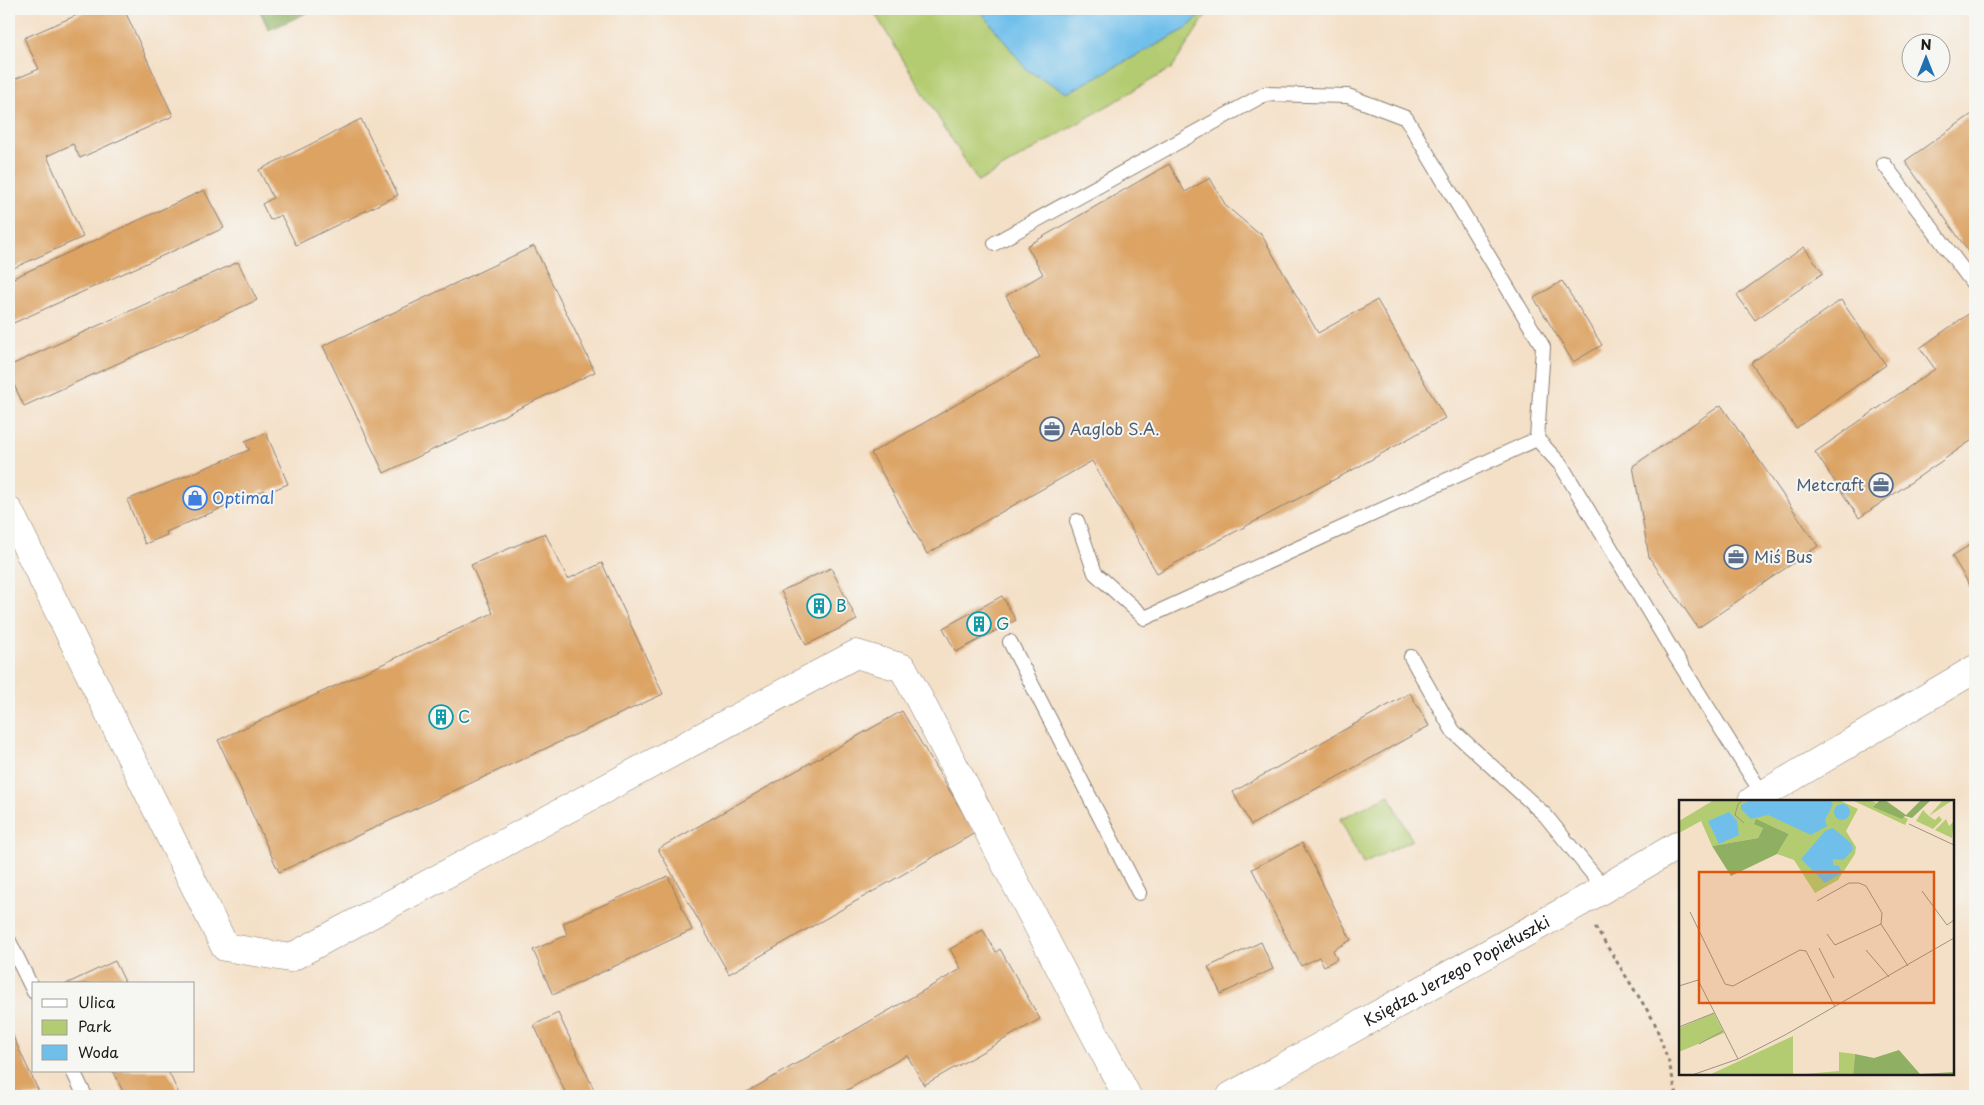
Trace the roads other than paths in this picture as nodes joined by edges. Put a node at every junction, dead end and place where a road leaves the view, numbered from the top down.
1 (1884, 164) dead end
2 (995, 244) dead end
3 (1975, 286) edge
4 (1537, 439) junction
5 (9, 511) edge
6 (1077, 521) dead end
7 (1010, 642) dead end
8 (1411, 657) dead end
9 (1975, 669) edge
10 (1758, 798) edge
11 (1679, 845) edge
12 (1604, 888) junction
13 (1139, 893) dead end
14 (9, 941) edge
15 (32, 988) edge
16 (73, 1072) edge
17 (85, 1096) edge
18 (1127, 1096) edge
19 (1231, 1096) edge

1 - 3 lane
2 - 4 lane
4 - 6 lane
4 - 10 lane
5 - 18 street
7 - 13 lane
8 - 12 lane
9 - 10 street
11 - 12 street, Księdza Jerzego Popiełuszki
12 - 19 street, Księdza Jerzego Popiełuszki
14 - 15 lane
16 - 17 lane

